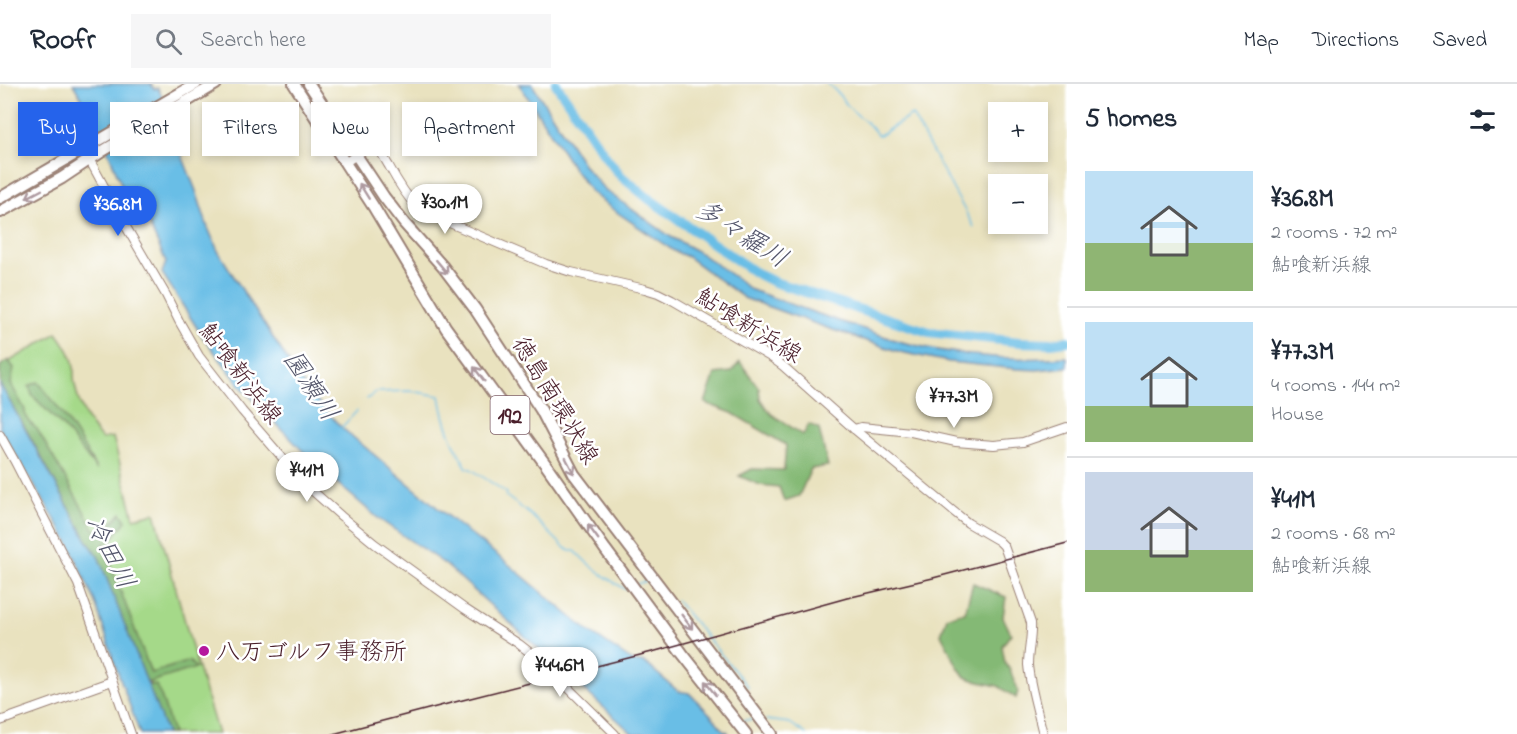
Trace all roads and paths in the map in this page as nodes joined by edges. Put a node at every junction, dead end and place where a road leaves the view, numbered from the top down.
1 (196, 84) edge
2 (216, 84) edge
3 (294, 84) edge
4 (309, 84) edge
5 (173, 102) edge
6 (178, 102) edge
7 (321, 102) edge
8 (82, 156) edge
9 (84, 156) edge
10 (87, 156) edge
11 (355, 156) edge
12 (357, 156) edge
13 (384, 156) edge
14 (346, 162) junction
15 (0, 198) edge
16 (0, 212) edge
17 (1067, 427) edge
18 (854, 429) junction
19 (0, 435) edge
20 (112, 681) junction
21 (0, 721) edge
22 (771, 733) edge
23 (131, 734) edge
24 (615, 734) edge
25 (746, 734) edge
26 (1043, 734) edge

1 - 5 highway
2 - 6 highway
3 - 14 highway, 徳島南環状線 / 192
4 - 7 highway, 徳島南環状線 / 192
8 - 15 highway
9 -> 16 highway
10 - 24 main road, 鮎喰新浜線
11 - 14 main road
12 -> 22 highway, 徳島南環状線 / 192
13 - 18 main road, 鮎喰新浜線
25 -> 14 highway, 徳島南環状線 / 192
17 - 18 main road
18 - 26 main road, 鮎喰新浜線
19 - 20 main road
20 - 21 main road
20 - 23 main road

